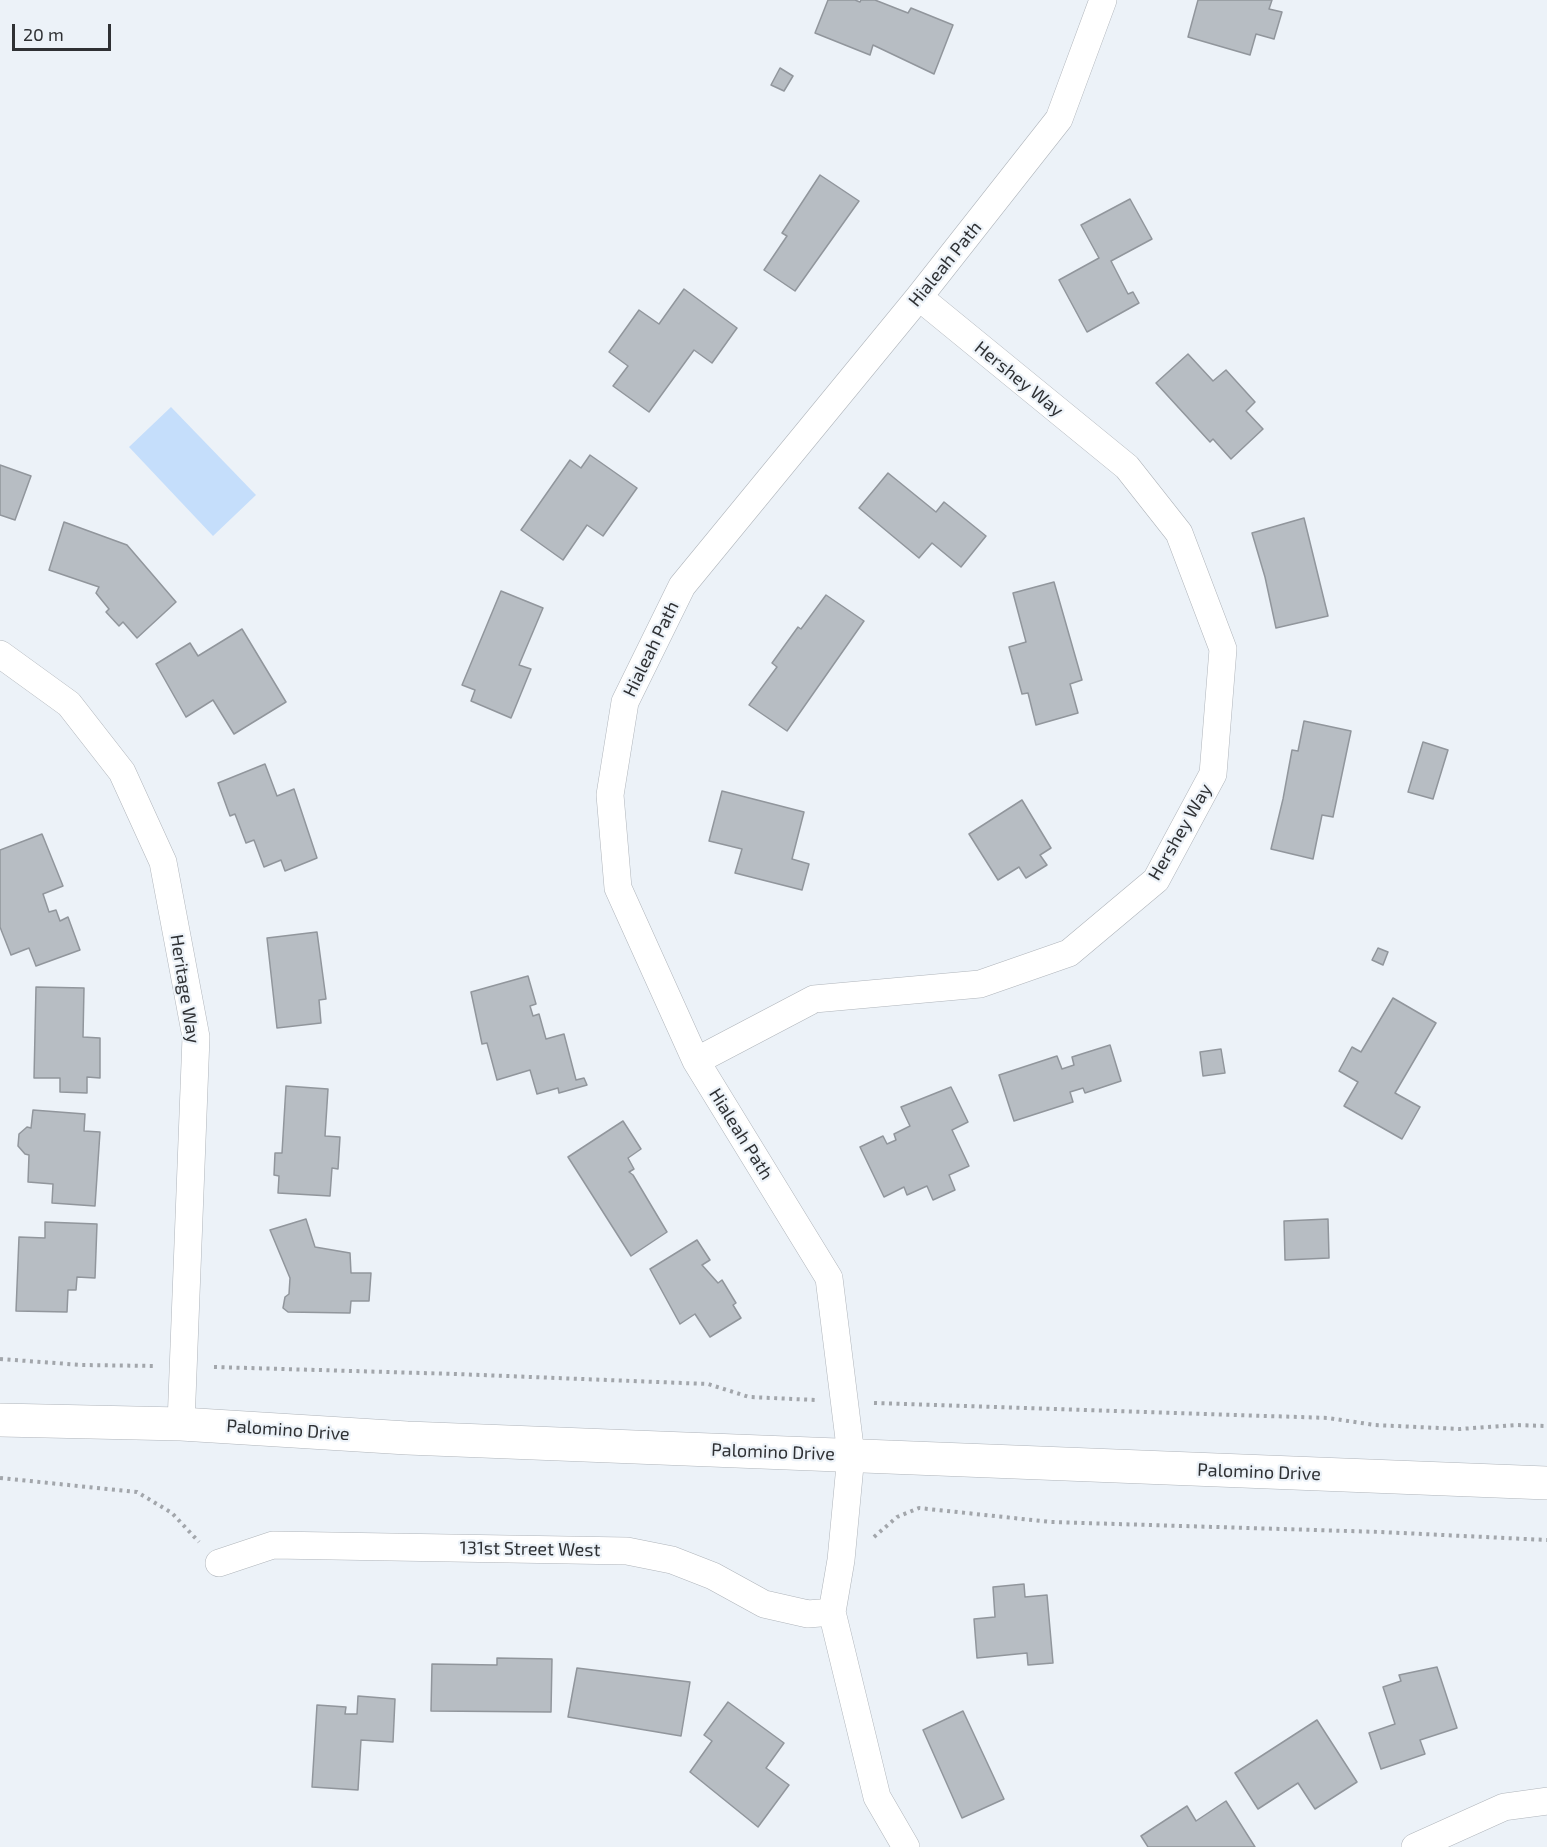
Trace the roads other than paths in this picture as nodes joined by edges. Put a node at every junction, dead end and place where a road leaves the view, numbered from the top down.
1 (1103, 0) edge
2 (919, 297) junction
3 (0, 654) edge
4 (696, 1061) junction
5 (0, 1420) edge
6 (181, 1424) junction
7 (851, 1455) junction
8 (1547, 1483) edge
9 (219, 1563) road end
10 (832, 1612) junction
11 (1547, 1801) edge
12 (906, 1847) edge
13 (1414, 1847) edge

1 - 2 street, Hialeah Path
2 - 4 street, Hialeah Path
2 - 4 street, Hershey Way
3 - 6 street, Heritage Way
4 - 7 street, Hialeah Path
5 - 6 street, Palomino Drive
6 - 7 street, Palomino Drive
7 - 8 street, Palomino Drive
7 - 10 street
9 - 10 street, 131st Street West
10 - 12 street
11 - 13 street

